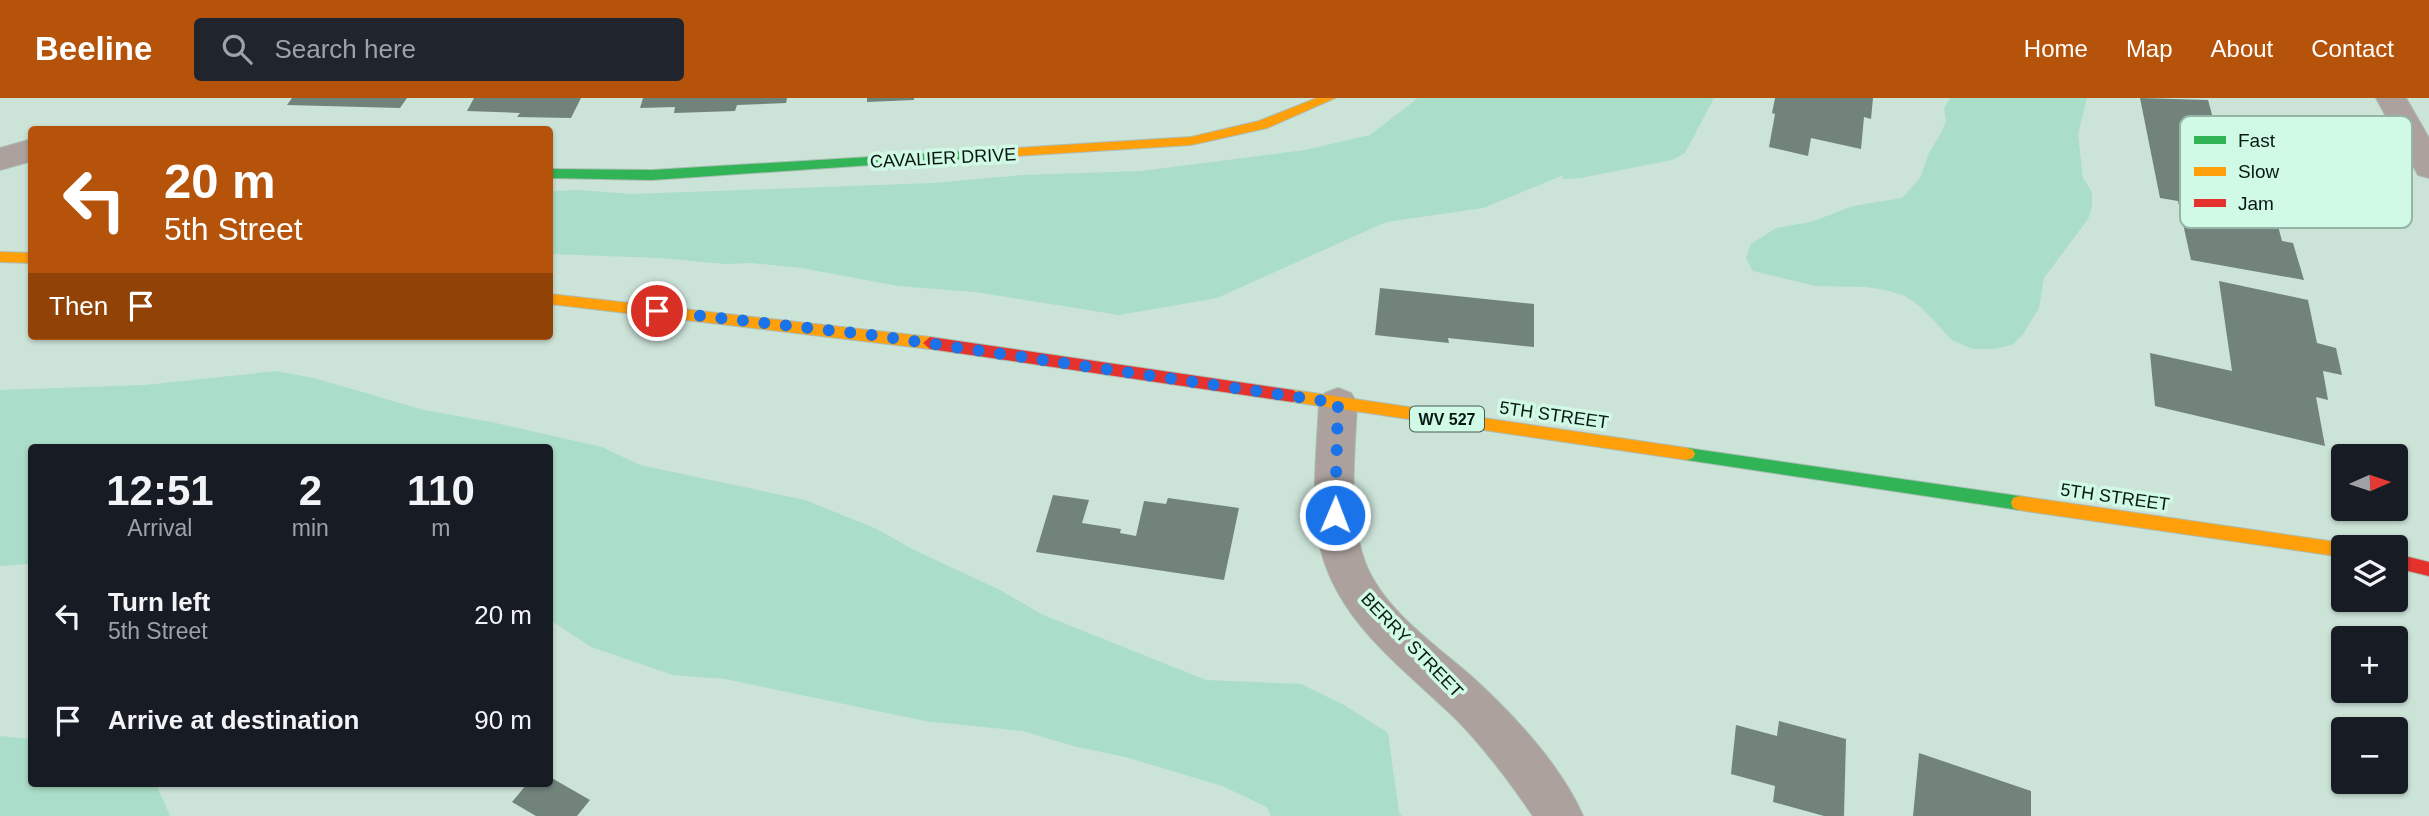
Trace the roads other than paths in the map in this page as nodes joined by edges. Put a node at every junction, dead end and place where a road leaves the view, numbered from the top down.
1 (1329, 98) edge
2 (2391, 98) edge
3 (2401, 116) edge
4 (2412, 136) edge
5 (28, 151) edge
6 (0, 159) edge
7 (2429, 167) edge
8 (553, 174) edge
9 (0, 257) edge
10 (28, 258) edge
11 (553, 299) edge
12 (1338, 403) junction
13 (2331, 548) edge
14 (2408, 564) edge
15 (2429, 569) edge
16 (1560, 816) edge

1 - 8 main road, CAVALIER DRIVE
2 - 3 street
4 - 7 street
5 - 6 street
9 - 10 main road
11 - 12 main road, 5TH STREET / WV 527
12 - 13 main road, 5TH STREET / WV 527
12 - 16 street, BERRY STREET
14 - 15 main road

